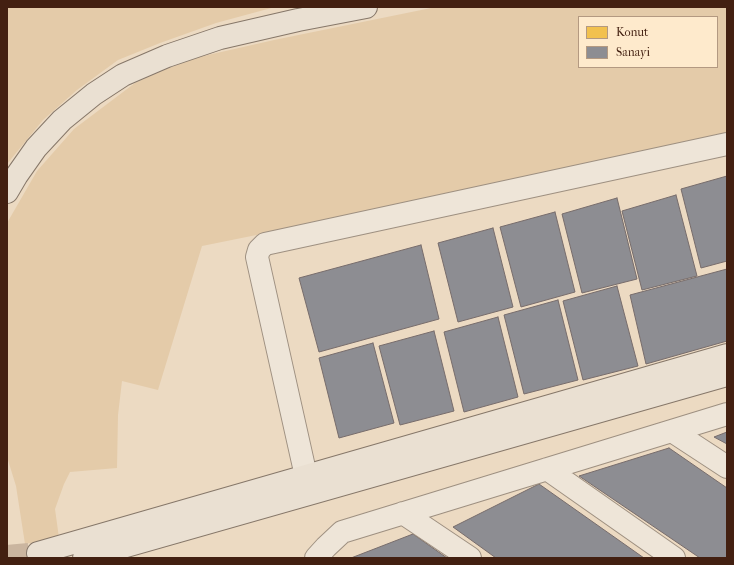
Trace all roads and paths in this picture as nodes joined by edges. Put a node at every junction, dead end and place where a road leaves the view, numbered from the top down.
1 (366, 7) edge
2 (727, 144) edge
3 (7, 192) edge
4 (727, 355) edge
5 (727, 375) edge
6 (727, 414) edge
7 (672, 431) junction
8 (727, 467) edge
9 (547, 469) junction
10 (306, 476) junction
11 (403, 513) junction
12 (38, 553) tunnel mouth
13 (84, 558) edge
14 (316, 558) edge
15 (470, 558) edge
16 (674, 558) edge

1 - 3 main road
2 - 10 lane
4 - 10 main road
5 - 13 main road
6 - 7 lane
7 - 8 lane
7 - 9 lane
9 - 11 lane
9 - 16 lane
10 - 12 main road
11 - 14 lane
11 - 15 lane

